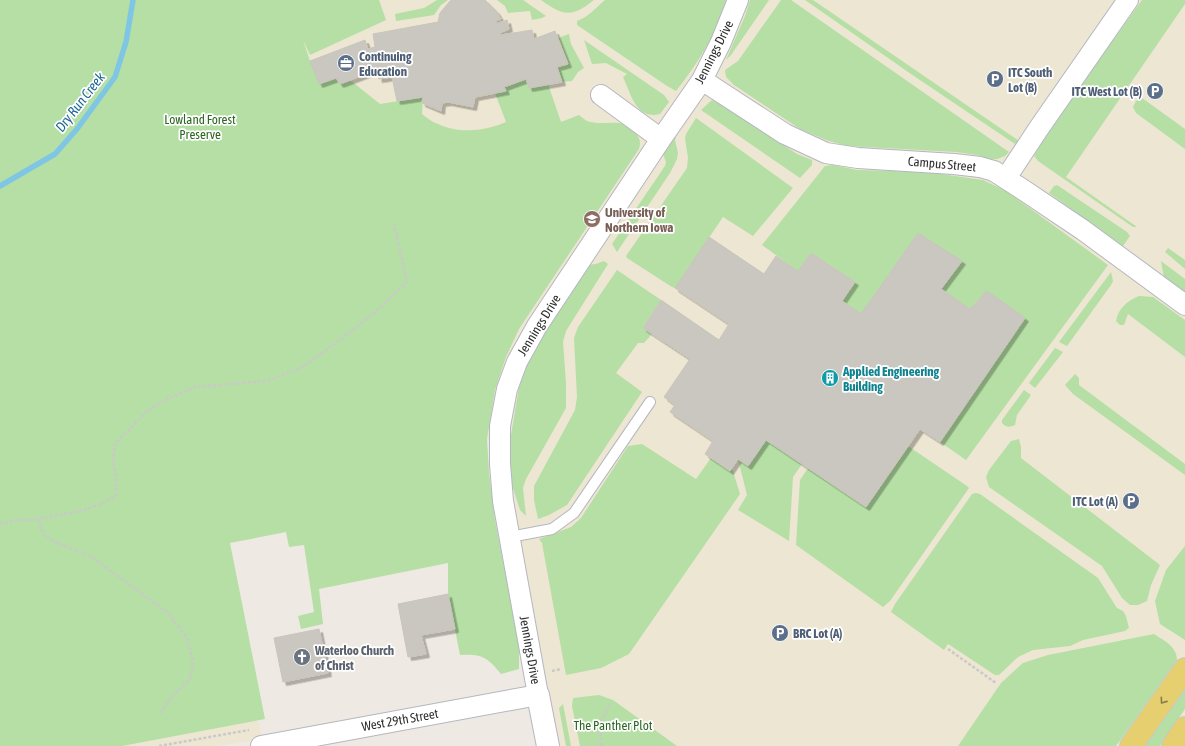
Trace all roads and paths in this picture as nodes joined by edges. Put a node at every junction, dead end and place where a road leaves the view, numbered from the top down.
1 (738, 0) edge
2 (1128, 0) edge
3 (702, 80) junction
4 (602, 95) dead end
5 (661, 139) junction
6 (1006, 178) junction
7 (394, 224) dead end
8 (1185, 305) edge
9 (650, 402) dead end
10 (38, 519) junction
11 (0, 524) edge
12 (510, 537) junction
13 (948, 649) dead end
14 (1185, 669) edge
15 (996, 683) dead end
16 (538, 695) junction
17 (610, 703) dead end
18 (160, 713) dead end
19 (1185, 728) edge
20 (261, 746) edge
21 (548, 746) edge
22 (601, 746) edge
23 (1131, 746) edge
24 (1172, 746) edge

1 - 3 street, Jennings Drive
2 - 6 street
3 - 5 street, Jennings Drive
3 - 6 street, Campus Street
4 - 5 street
5 - 12 street, Jennings Drive
6 - 8 street, Campus Street
7 - 10 path
9 - 12 lane
10 - 11 path
10 - 18 path
12 - 16 street, Jennings Drive
13 - 15 path
14 -> 23 main road
16 - 20 street, West 29th Street
16 - 21 street
17 - 22 path
19 - 24 main road

